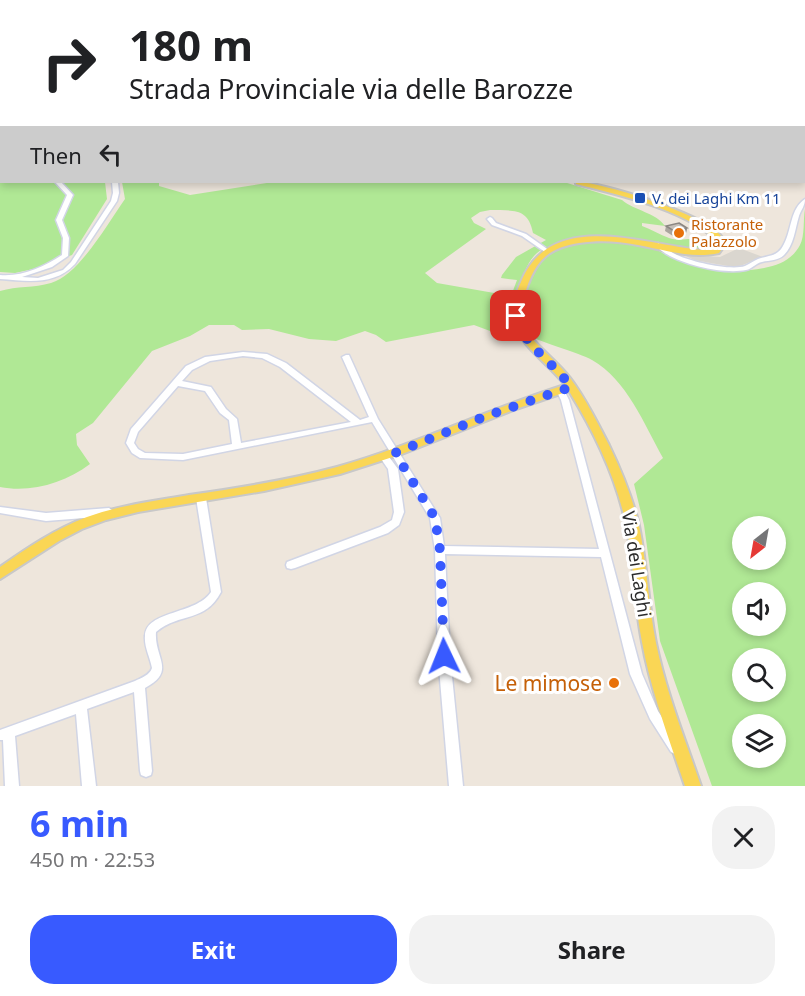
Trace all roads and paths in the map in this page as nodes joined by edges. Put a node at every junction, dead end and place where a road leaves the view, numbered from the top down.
1 (59, 183) edge
2 (115, 183) edge
3 (582, 183) edge
4 (805, 201) edge
5 (490, 219) dead end
6 (658, 245) junction
7 (547, 251) junction
8 (0, 277) edge
9 (9, 279) junction
10 (346, 357) dead end
11 (177, 382) junction
12 (566, 389) junction
13 (374, 419) junction
14 (358, 423) junction
15 (237, 447) junction
16 (389, 454) junction
17 (201, 498) junction
18 (0, 510) edge
19 (125, 511) junction
20 (440, 550) junction
21 (604, 553) junction
22 (291, 566) dead end
23 (0, 574) edge
24 (140, 685) junction
25 (81, 706) junction
26 (685, 763) junction
27 (146, 771) dead end
28 (12, 786) edge
29 (89, 786) edge
30 (456, 786) edge
31 (693, 786) edge

1 - 9 street
2 - 9 street
3 - 6 main road
4 - 6 street
5 - 7 street
6 - 7 main road
7 - 12 main road, Via dei Laghi
8 - 9 street
10 - 13 street
11 - 14 street
11 - 15 street
11 - 15 street
12 - 16 main road
12 - 21 street
12 - 26 main road, Via dei Laghi
13 - 14 street
13 - 16 street
14 - 15 street
16 - 17 main road
16 - 20 street
16 - 22 street
17 - 19 main road
17 - 24 street
18 - 19 street
19 - 23 main road
20 - 21 street
20 - 30 street
21 - 26 street
24 - 25 street
24 - 27 street
25 - 28 street
25 - 29 street
26 - 31 main road, Via dei Laghi

